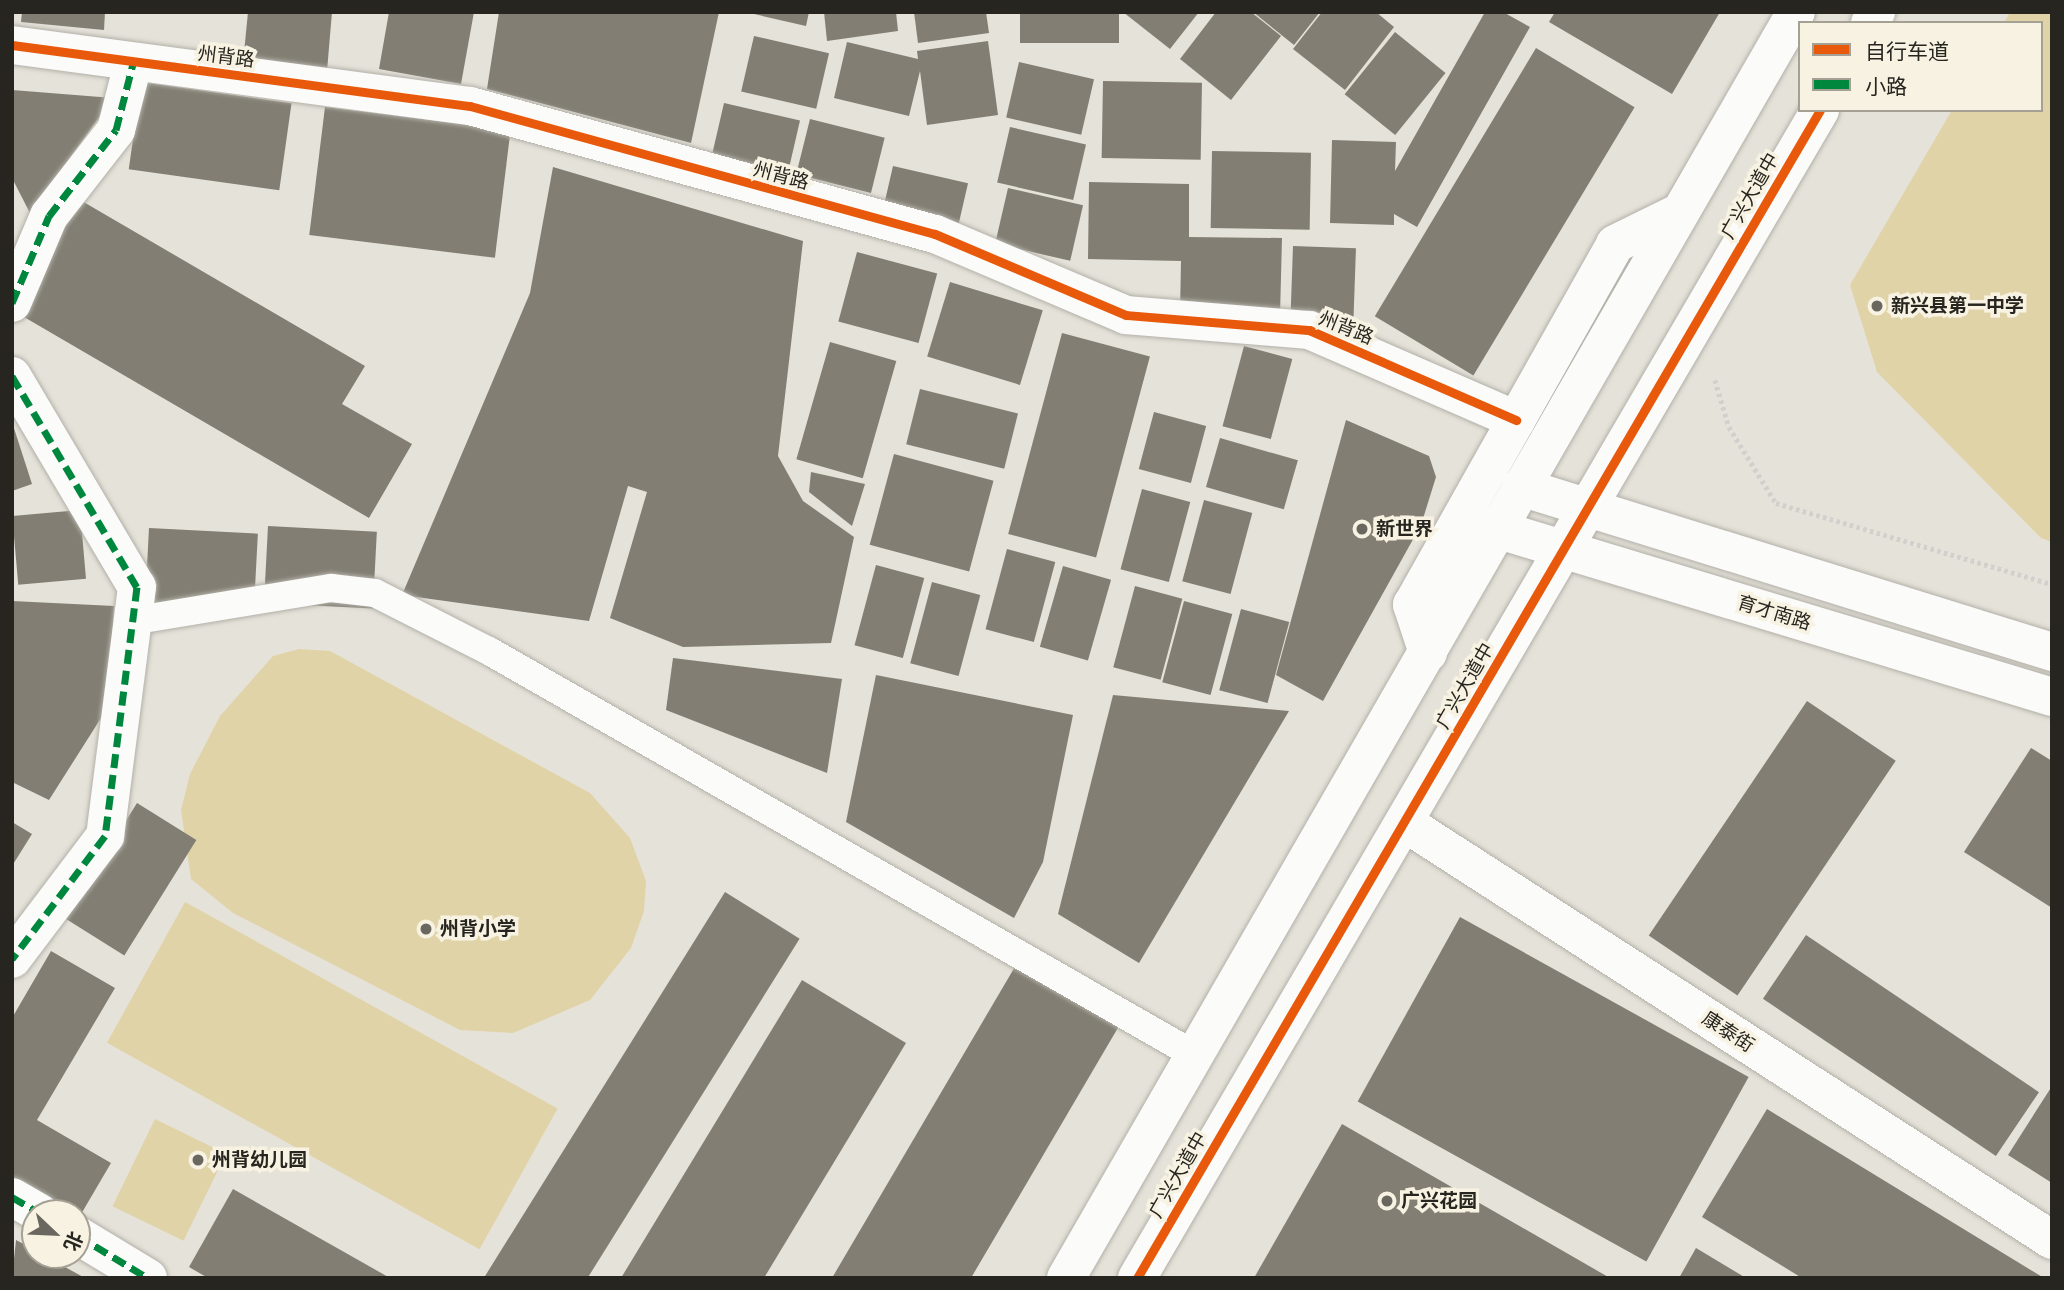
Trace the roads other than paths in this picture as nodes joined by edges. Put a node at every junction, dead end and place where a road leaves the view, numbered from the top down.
1 (1796, 12) edge
2 (12, 45) edge
3 (133, 64) junction
4 (1819, 112) edge
5 (1680, 212) junction
6 (12, 303) edge
7 (12, 376) edge
8 (1516, 420) junction
9 (1521, 486) junction
10 (1590, 508) junction
11 (1496, 528) junction
12 (1565, 550) junction
13 (131, 621) junction
14 (2052, 652) edge
15 (1428, 653) junction
16 (2052, 697) edge
17 (1405, 823) junction
18 (12, 959) edge
19 (1193, 1054) junction
20 (2052, 1240) edge
21 (91, 1243) edge
22 (148, 1278) edge
23 (1066, 1278) edge
24 (1137, 1278) edge

1 - 5 main road
2 - 3 main road, 州背路
3 - 6 main road
3 - 8 main road, 州背路
4 - 10 main road, 广兴大道中
5 - 8 main road
5 - 9 main road
7 - 13 main road
8 - 15 main road
9 - 10 main road
9 - 11 main road
10 - 12 main road, 广兴大道中
10 - 14 main road
11 - 12 main road, 育才南路
11 - 15 main road
12 - 16 main road, 育才南路
12 - 17 main road, 广兴大道中
13 - 18 main road
13 - 19 lane
15 - 19 main road
17 - 20 main road, 康泰街
17 - 24 main road, 广兴大道中
19 - 23 main road
21 - 22 main road

